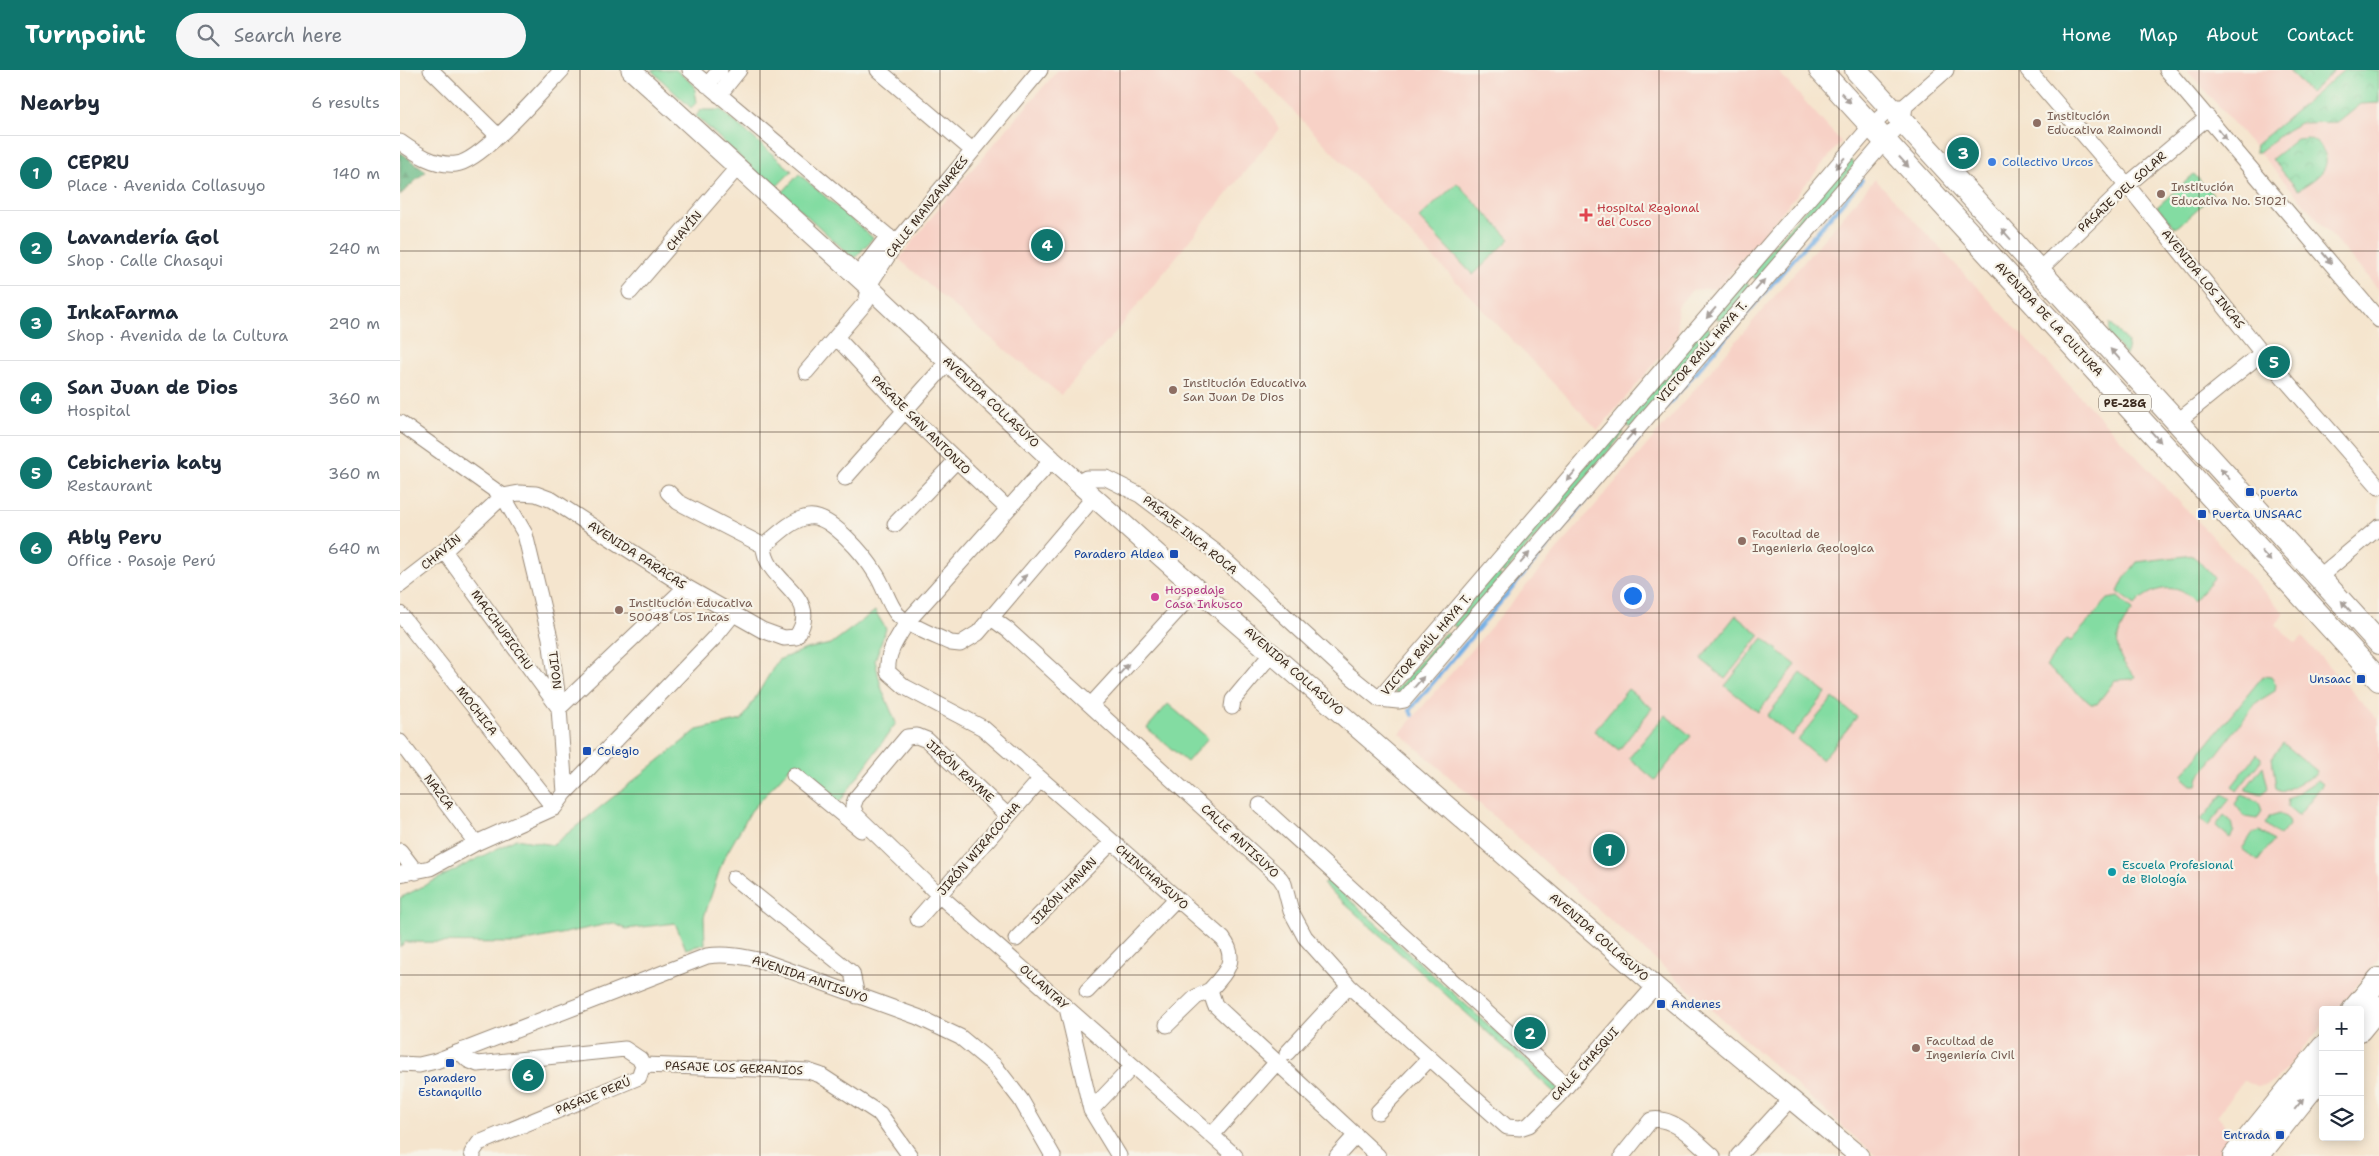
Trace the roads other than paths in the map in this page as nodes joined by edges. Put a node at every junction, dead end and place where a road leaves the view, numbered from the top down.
1 (431, 70) edge
2 (562, 70) edge
3 (631, 70) edge
4 (690, 70) edge
5 (720, 70) edge
6 (740, 70) edge
7 (1040, 70) edge
8 (1820, 70) edge
9 (1856, 70) edge
10 (1946, 70) edge
11 (2028, 70) edge
12 (2167, 70) edge
13 (884, 72) edge
14 (713, 90) junction
15 (1900, 111) junction
16 (2208, 117) junction
17 (1878, 133) junction
18 (498, 136) junction
19 (400, 142) edge
20 (972, 150) junction
21 (737, 168) junction
22 (2127, 185) junction
23 (892, 239) junction
24 (2039, 270) junction
25 (863, 282) junction
26 (630, 292) dead end
27 (2379, 320) edge
28 (837, 338) junction
29 (2262, 353) junction
30 (948, 362) junction
31 (806, 372) dead end
32 (906, 412) junction
33 (2177, 422) junction
34 (400, 423) edge
35 (958, 460) junction
36 (1052, 460) junction
37 (844, 478) dead end
38 (1080, 483) junction
39 (2379, 487) edge
40 (668, 492) dead end
41 (503, 496) junction
42 (1094, 497) junction
43 (1008, 509) junction
44 (895, 524) dead end
45 (2379, 527) edge
46 (764, 546) junction
47 (444, 551) junction
48 (2319, 577) junction
49 (400, 585) edge
50 (686, 586) junction
51 (1197, 588) junction
52 (400, 614) edge
53 (734, 614) junction
54 (990, 617) junction
55 (908, 621) junction
56 (1444, 623) junction
57 (1458, 636) junction
58 (2379, 642) edge
59 (1273, 652) junction
60 (2379, 680) edge
61 (1379, 699) junction
62 (1091, 705) junction
63 (1232, 707) dead end
64 (560, 708) junction
65 (907, 737) joint
66 (400, 742) edge
67 (794, 775) dead end
68 (1040, 780) junction
69 (565, 793) junction
70 (1260, 805) dead end
71 (554, 808) junction
72 (1008, 816) junction
73 (1112, 842) junction
74 (476, 844) junction
75 (400, 851) edge
76 (416, 872) junction
77 (400, 874) edge
78 (734, 878) dead end
79 (939, 894) junction
80 (1176, 899) junction
81 (918, 919) dead end
82 (1016, 940) dead end
83 (2379, 978) edge
84 (1349, 986) junction
85 (1655, 986) junction
86 (1210, 990) junction
87 (1087, 991) dead end
88 (857, 996) junction
89 (2356, 1006) edge
90 (2379, 1007) edge
91 (1067, 1008) junction
92 (2364, 1025) edge
93 (1167, 1026) dead end
94 (463, 1050) junction
95 (2320, 1051) edge
96 (1282, 1058) junction
97 (1429, 1059) junction
98 (400, 1064) edge
99 (643, 1065) junction
100 (1133, 1066) junction
101 (2319, 1079) edge
102 (1567, 1086) junction
103 (1791, 1098) junction
104 (1091, 1110) junction
105 (1378, 1112) dead end
106 (2271, 1124) junction
107 (1507, 1127) joint
108 (1212, 1135) junction
109 (1356, 1135) junction
110 (473, 1156) edge
111 (910, 1156) edge
112 (1054, 1156) edge
113 (1118, 1156) edge
114 (1235, 1156) edge
115 (1336, 1156) edge
116 (1378, 1156) edge
117 (1622, 1156) edge
118 (1713, 1156) edge
119 (1738, 1156) edge
120 (1859, 1156) edge
121 (2234, 1156) edge
122 (2258, 1156) edge

1 - 18 street
2 - 18 street
3 - 21 main road, AVENIDA COLLASUYO
4 - 14 street
5 - 14 street
6 - 14 street
7 - 20 street, CALLE MANZANARES
8 -> 17 highway, AVENIDA DE LA CULTURA
9 - 15 highway, AVENIDA DE LA CULTURA
10 - 15 street
11 - 22 street, AVENIDA LOS INCAS
12 - 16 street
13 - 20 street
14 - 23 street
15 - 17 street
24 -> 15 highway, AVENIDA DE LA CULTURA / PE-28G
16 - 22 street, PASAJE DEL SOLAR
16 -> 27 street
17 -> 56 street, VICTOR RAÚL HAYA T.
57 -> 17 street, VICTOR RAÚL HAYA T.
17 -> 60 highway, AVENIDA DE LA CULTURA / PE-28G
18 - 19 street
20 - 23 street, CALLE MANZANARES
21 - 25 main road, AVENIDA COLLASUYO
21 - 26 street, CHAVÍN
22 - 24 street, PASAJE DEL SOLAR
22 - 29 street, AVENIDA LOS INCAS
23 - 25 street, CALLE MANZANARES
33 -> 24 highway, AVENIDA DE LA CULTURA / PE-28G
25 - 28 street, CALLE MANZANARES
25 - 30 main road, AVENIDA COLLASUYO
28 - 31 street, CALLE MANZANARES
28 - 32 street, PASAJE SAN ANTONIO
29 - 33 street
29 - 39 street, AVENIDA LOS INCAS
30 - 32 street
30 - 36 main road, AVENIDA COLLASUYO
32 - 35 street, PASAJE SAN ANTONIO
32 - 37 street
48 -> 33 highway, AVENIDA DE LA CULTURA / PE-28G
34 - 41 street, TIPON
35 - 43 street, PASAJE SAN ANTONIO
35 - 44 street
36 - 38 main road, AVENIDA COLLASUYO
36 - 43 street
38 - 42 main road, AVENIDA COLLASUYO
38 - 61 street, PASAJE INCA ROCA
40 - 46 street
41 - 47 street, CHAVÍN
41 - 50 street, AVENIDA PARACAS
41 - 64 street, TIPON
42 - 51 main road, AVENIDA COLLASUYO
54 -> 42 street
43 - 55 street
45 - 48 street
46 - 53 street, AVENIDA PARACAS
46 - 55 street
47 - 49 street, CHAVÍN
47 - 64 street, MACCHUPICCHU
58 -> 48 highway, AVENIDA DE LA CULTURA / PE-28G
50 - 53 street, AVENIDA PARACAS
50 - 64 street
51 - 59 main road, AVENIDA COLLASUYO
62 -> 51 street
52 - 71 street, MOCHICA
53 - 69 street
54 - 55 street
54 - 62 street, CALLE ANTISUYO
55 - 68 street, CHINCHAYSUYO
56 - 57 street
56 - 61 street, VICTOR RAÚL HAYA T.
61 -> 57 street, VICTOR RAÚL HAYA T.
59 - 63 street
59 - 85 main road, AVENIDA COLLASUYO
62 - 84 street, CALLE ANTISUYO
64 - 69 street, TIPON
65 - 72 street, JIRÓN RAYME
65 - 79 street, OLLANTAY
66 - 74 street, NAZCA
67 - 79 street
68 - 72 street, JIRÓN WIRACOCHA
68 - 73 street, CHINCHAYSUYO
69 - 71 street
70 - 102 street
71 - 74 street
72 - 79 street, JIRÓN WIRACOCHA
73 - 80 street, CHINCHAYSUYO
73 - 82 street, JIRÓN HANAN
74 - 76 street
75 - 76 street
76 - 77 street
78 - 88 street
79 - 81 street, JIRÓN WIRACOCHA
79 - 91 street, OLLANTAY
80 - 86 street, CHINCHAYSUYO
80 - 87 street
83 - 89 highway
84 - 96 street
84 - 97 street, CALLE ANTISUYO
85 - 102 street, CALLE CHASQUI
85 - 103 main road, AVENIDA COLLASUYO
86 - 93 street, CHINCHAYSUYO
86 - 96 street
88 - 94 street, AVENIDA ANTISUYO
88 - 112 street, AVENIDA ANTISUYO
90 - 92 highway
91 - 100 street, OLLANTAY
91 - 104 street
94 - 98 street, AVENIDA ANTISUYO
94 - 99 street, PASAJE PERÚ
95 - 106 highway
96 - 108 street
96 - 109 street
97 - 105 street
97 - 107 street, CALLE ANTISUYO
99 - 110 street, PASAJE PERÚ
99 - 111 street, PASAJE LOS GERANIOS
100 - 104 street
100 - 108 street, OLLANTAY
106 -> 101 highway
102 - 107 street, CALLE CHASQUI
103 - 119 street
103 - 120 main road, AVENIDA COLLASUYO
104 - 113 street
106 - 121 highway
106 - 122 highway
108 - 114 street, OLLANTAY
109 - 115 street
109 - 116 street
117 - 118 street

